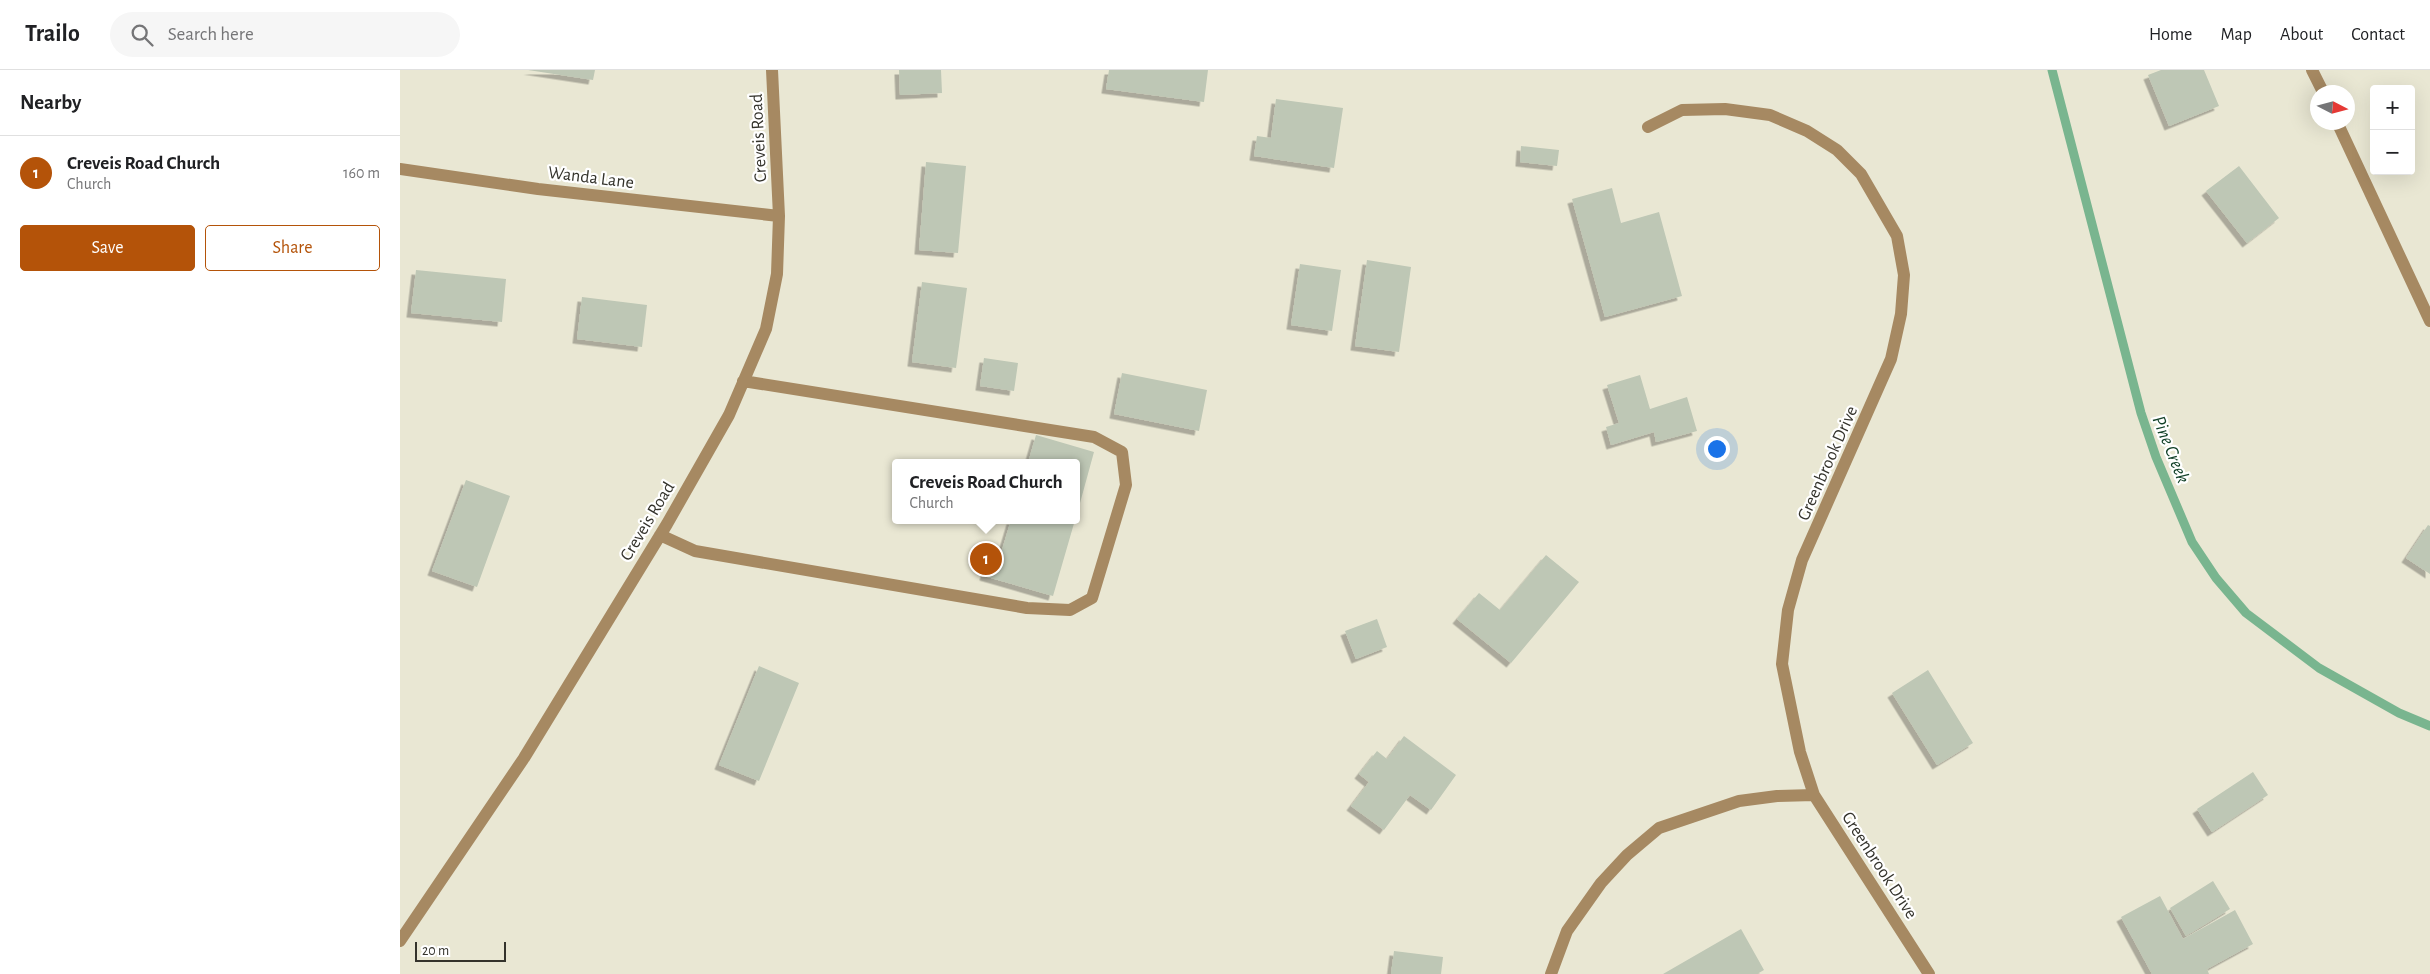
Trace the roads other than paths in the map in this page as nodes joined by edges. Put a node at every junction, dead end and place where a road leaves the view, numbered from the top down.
1 (772, 70) edge
2 (2312, 70) edge
3 (2319, 85) edge
4 (1648, 127) dead end
5 (2340, 130) edge
6 (400, 169) edge
7 (779, 216) junction
8 (2430, 321) edge
9 (743, 381) junction
10 (660, 535) junction
11 (1814, 795) junction
12 (404, 926) edge
13 (400, 941) edge
14 (1551, 974) edge
15 (1929, 974) edge

1 - 7 street, Creveis Road
2 - 3 street
4 - 11 street, Greenbrook Drive
5 - 8 street
6 - 7 street, Wanda Lane
7 - 9 street, Creveis Road
9 - 10 street, Creveis Road
9 - 10 street
10 - 12 street, Creveis Road
11 - 14 street
11 - 15 street, Greenbrook Drive
12 - 13 street, Creveis Road

